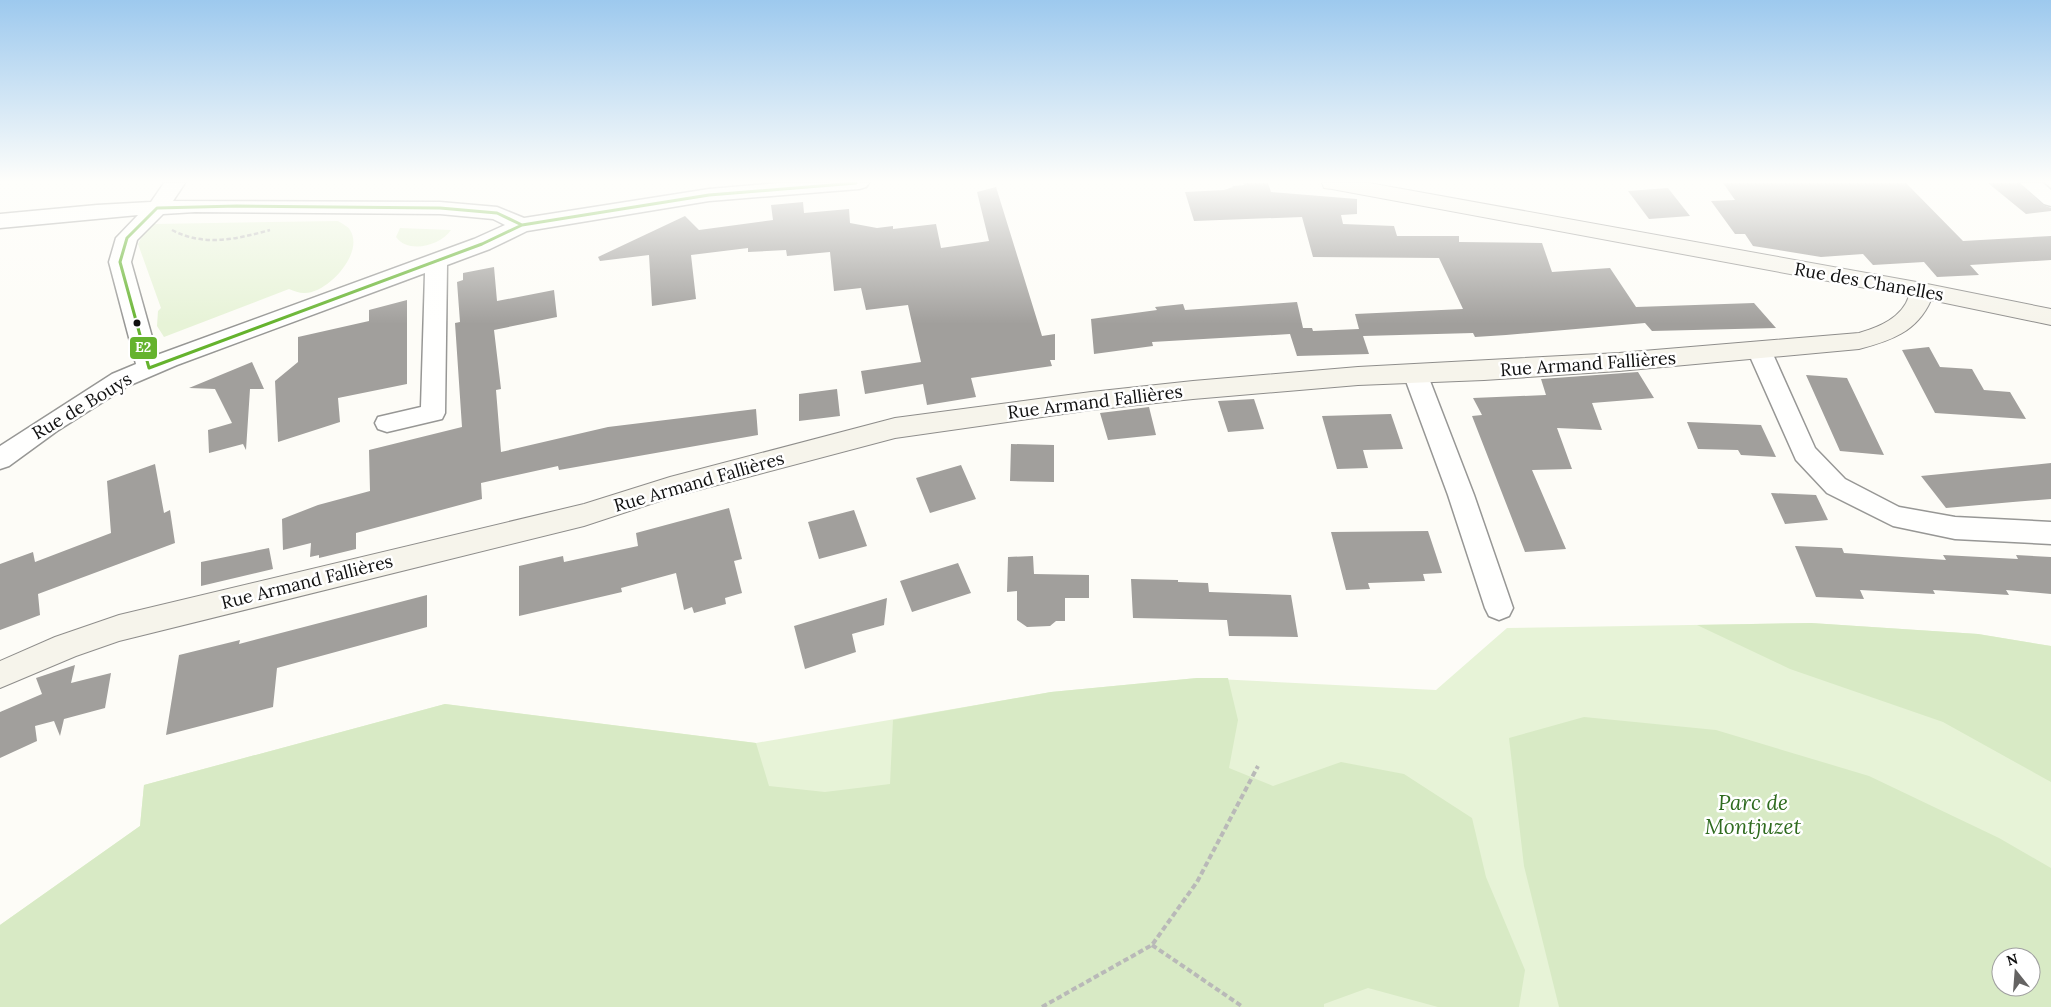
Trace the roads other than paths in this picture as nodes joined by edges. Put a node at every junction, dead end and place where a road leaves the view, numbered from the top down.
1 (135, 230) edge
2 (511, 230) edge
3 (1590, 230) edge
4 (436, 260) junction
5 (1922, 292) junction
6 (2051, 317) edge
7 (1760, 352) junction
8 (149, 368) junction
9 (1415, 373) junction
10 (387, 423) dead end
11 (0, 458) edge
12 (2051, 533) edge
13 (1499, 608) dead end
14 (0, 675) edge

1 - 8 street
2 - 4 street, Rue de Bouys
3 - 5 street, Rue des Chanelles
4 - 8 street, Rue de Bouys
4 - 10 street
5 - 6 street, Rue des Chanelles
5 - 7 street, Rue Armand Fallières
7 - 9 street, Rue Armand Fallières
7 - 12 street
8 - 11 street, Rue de Bouys
9 - 13 street
9 - 14 street, Rue Armand Fallières

